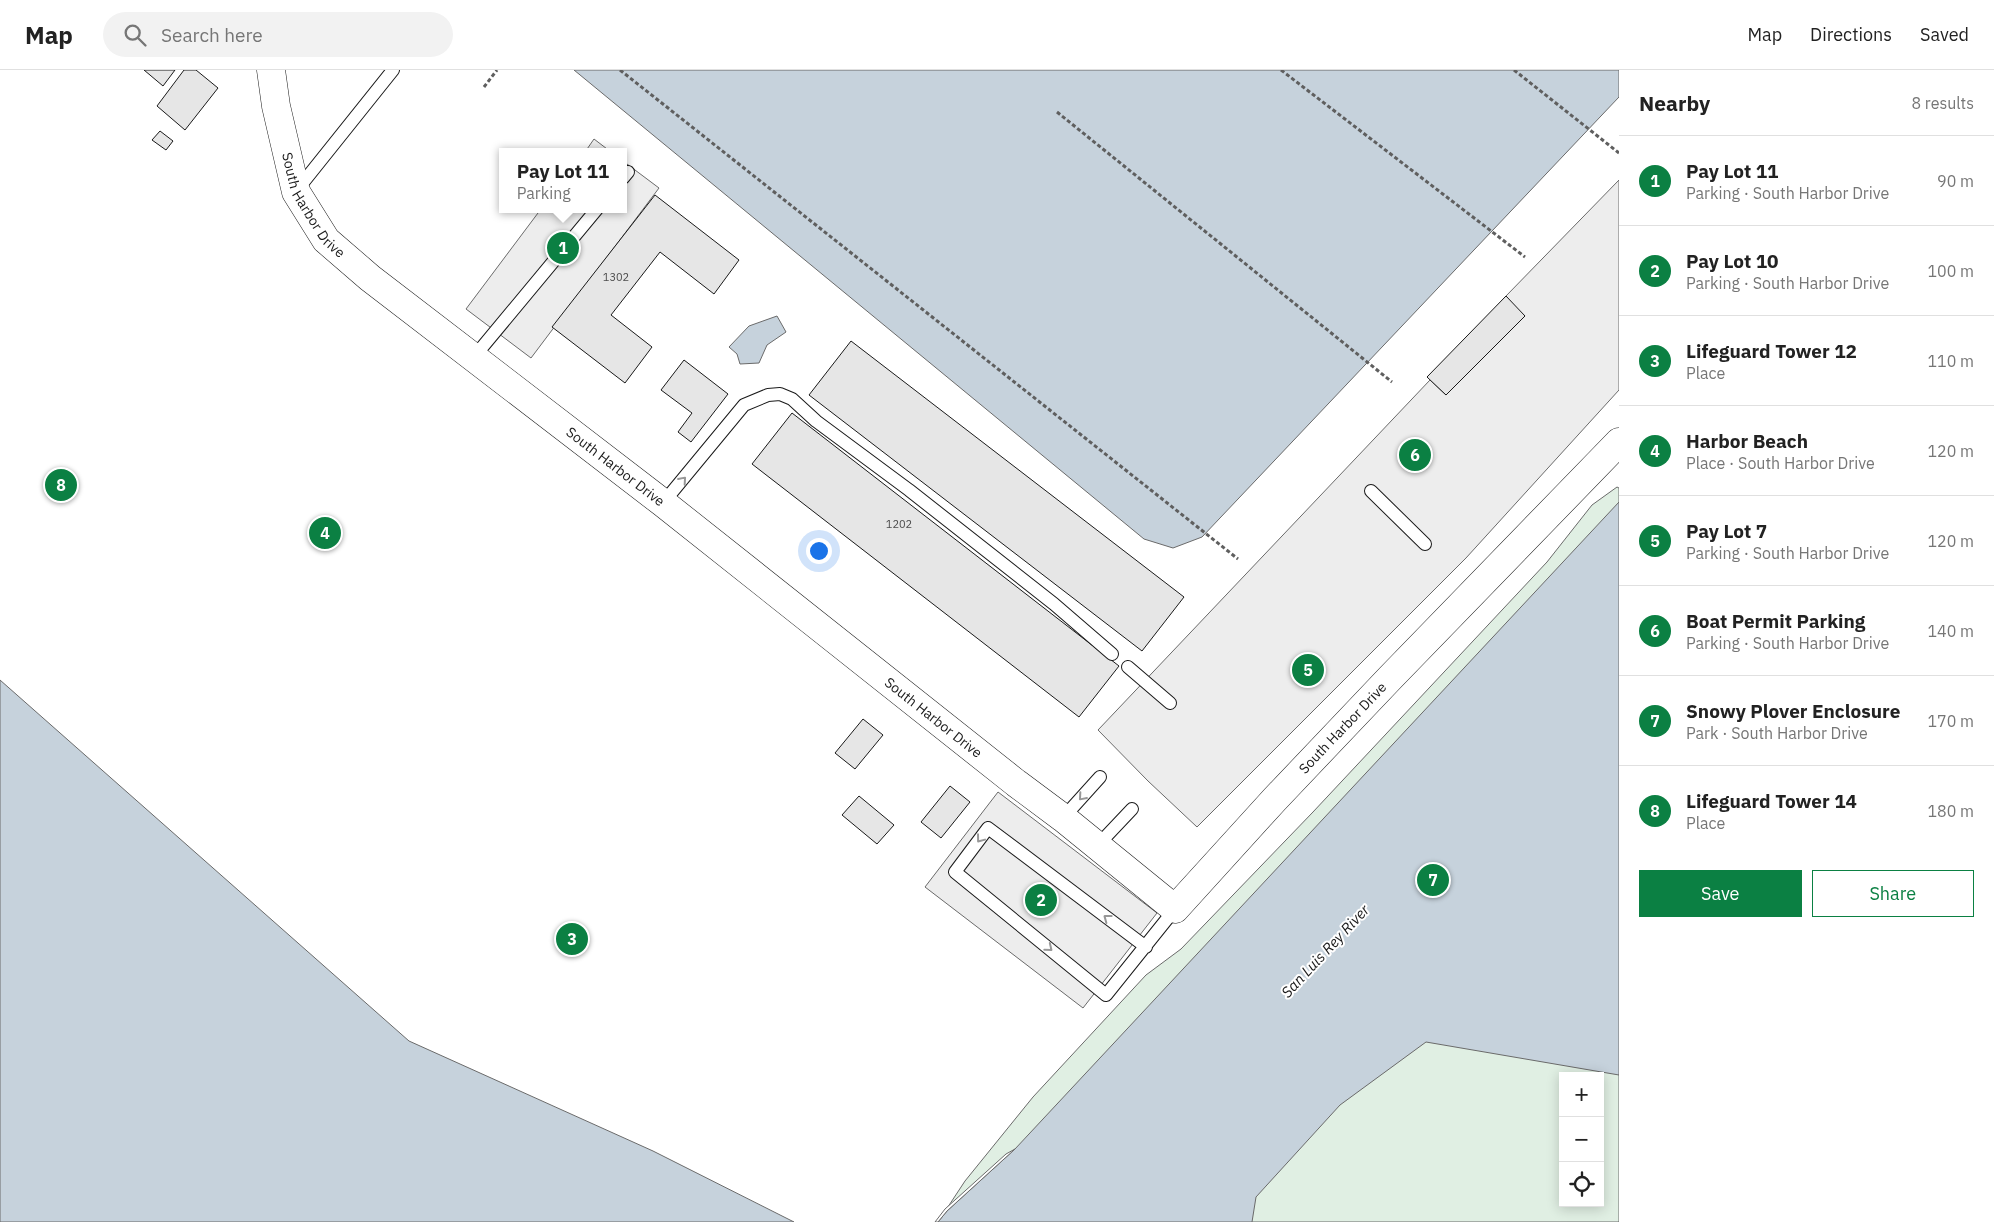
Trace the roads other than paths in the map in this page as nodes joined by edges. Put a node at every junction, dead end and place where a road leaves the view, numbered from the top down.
1 (271, 70) edge
2 (393, 70) edge
3 (296, 192) junction
4 (594, 213) edge
5 (474, 357) junction
6 (1619, 442) edge
7 (1371, 491) dead end
8 (663, 503) junction
9 (1424, 544) dead end
10 (1112, 654) dead end
11 (1128, 666) dead end
12 (1170, 703) dead end
13 (1100, 777) dead end
14 (1132, 809) dead end
15 (1064, 818) junction
16 (1097, 846) junction
17 (1176, 909) junction
18 (1146, 947) junction

1 - 3 street, South Harbor Drive
2 - 3 lane
3 - 5 street, South Harbor Drive
4 - 5 lane
5 - 8 street, South Harbor Drive
6 - 17 street, South Harbor Drive
7 - 9 lane
8 -> 10 lane
8 - 15 street, South Harbor Drive
11 - 12 lane
13 -> 15 lane
14 - 16 lane
15 - 16 street, South Harbor Drive
16 - 17 street, South Harbor Drive
17 - 18 lane
18 -> 18 lane

